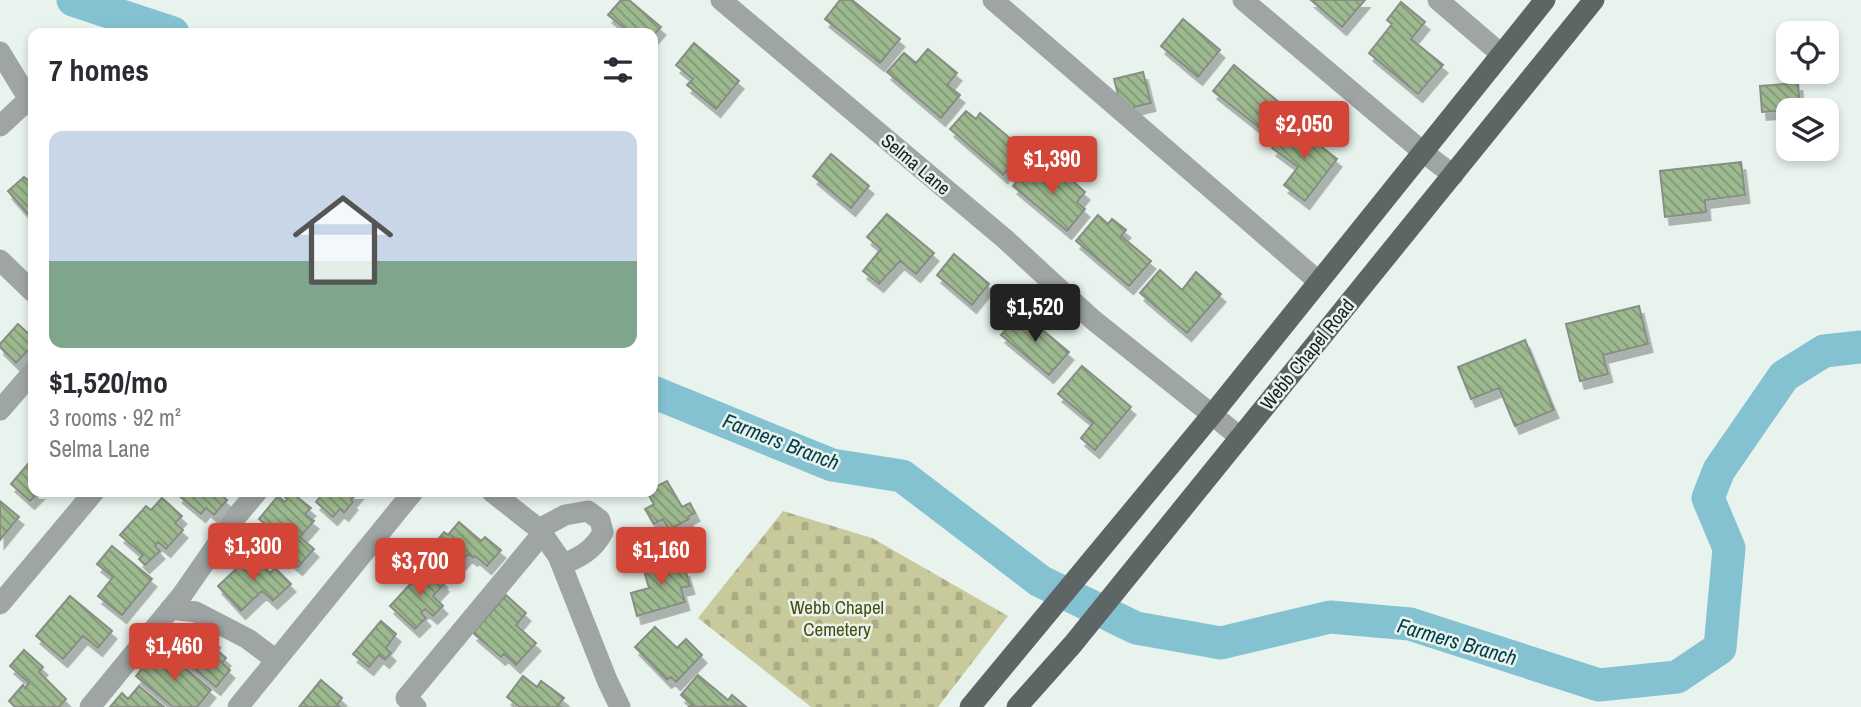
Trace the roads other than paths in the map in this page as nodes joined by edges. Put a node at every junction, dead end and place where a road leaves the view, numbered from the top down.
1 (721, 0) edge
2 (993, 0) edge
3 (1243, 0) edge
4 (1437, 0) edge
5 (1545, 0) edge
6 (1590, 2) edge
7 (0, 52) edge
8 (1501, 54) junction
9 (28, 98) edge
10 (28, 105) edge
11 (0, 126) edge
12 (1423, 152) junction
13 (1453, 175) junction
14 (0, 260) edge
15 (1318, 281) junction
16 (28, 287) edge
17 (28, 378) edge
18 (0, 410) edge
19 (1211, 416) junction
20 (1240, 437) junction
21 (90, 497) edge
22 (253, 497) edge
23 (409, 497) edge
24 (498, 497) edge
25 (541, 531) junction
26 (562, 565) junction
27 (0, 604) edge
28 (170, 609) junction
29 (276, 660) junction
30 (407, 704) edge
31 (90, 707) edge
32 (238, 707) edge
33 (620, 707) edge
34 (970, 707) edge
35 (1017, 707) edge

1 - 19 street, Selma Lane
2 - 15 street
3 - 12 street
4 - 8 street
5 - 8 main road, Webb Chapel Road
6 - 13 main road, Webb Chapel Road
7 - 9 street
8 - 12 main road, Webb Chapel Road
10 - 11 street
12 - 13 street
12 - 15 main road, Webb Chapel Road
13 - 20 main road, Webb Chapel Road
14 - 16 street
15 - 19 main road, Webb Chapel Road
17 - 18 street
19 - 20 street, Selma Lane
19 - 34 main road, Webb Chapel Road
20 - 35 main road, Webb Chapel Road
21 - 27 street
22 - 28 street
23 - 29 street
24 - 25 street
25 - 26 street
25 - 26 street
25 - 30 street
26 - 33 street
28 - 29 street
28 - 31 street
29 - 32 street

